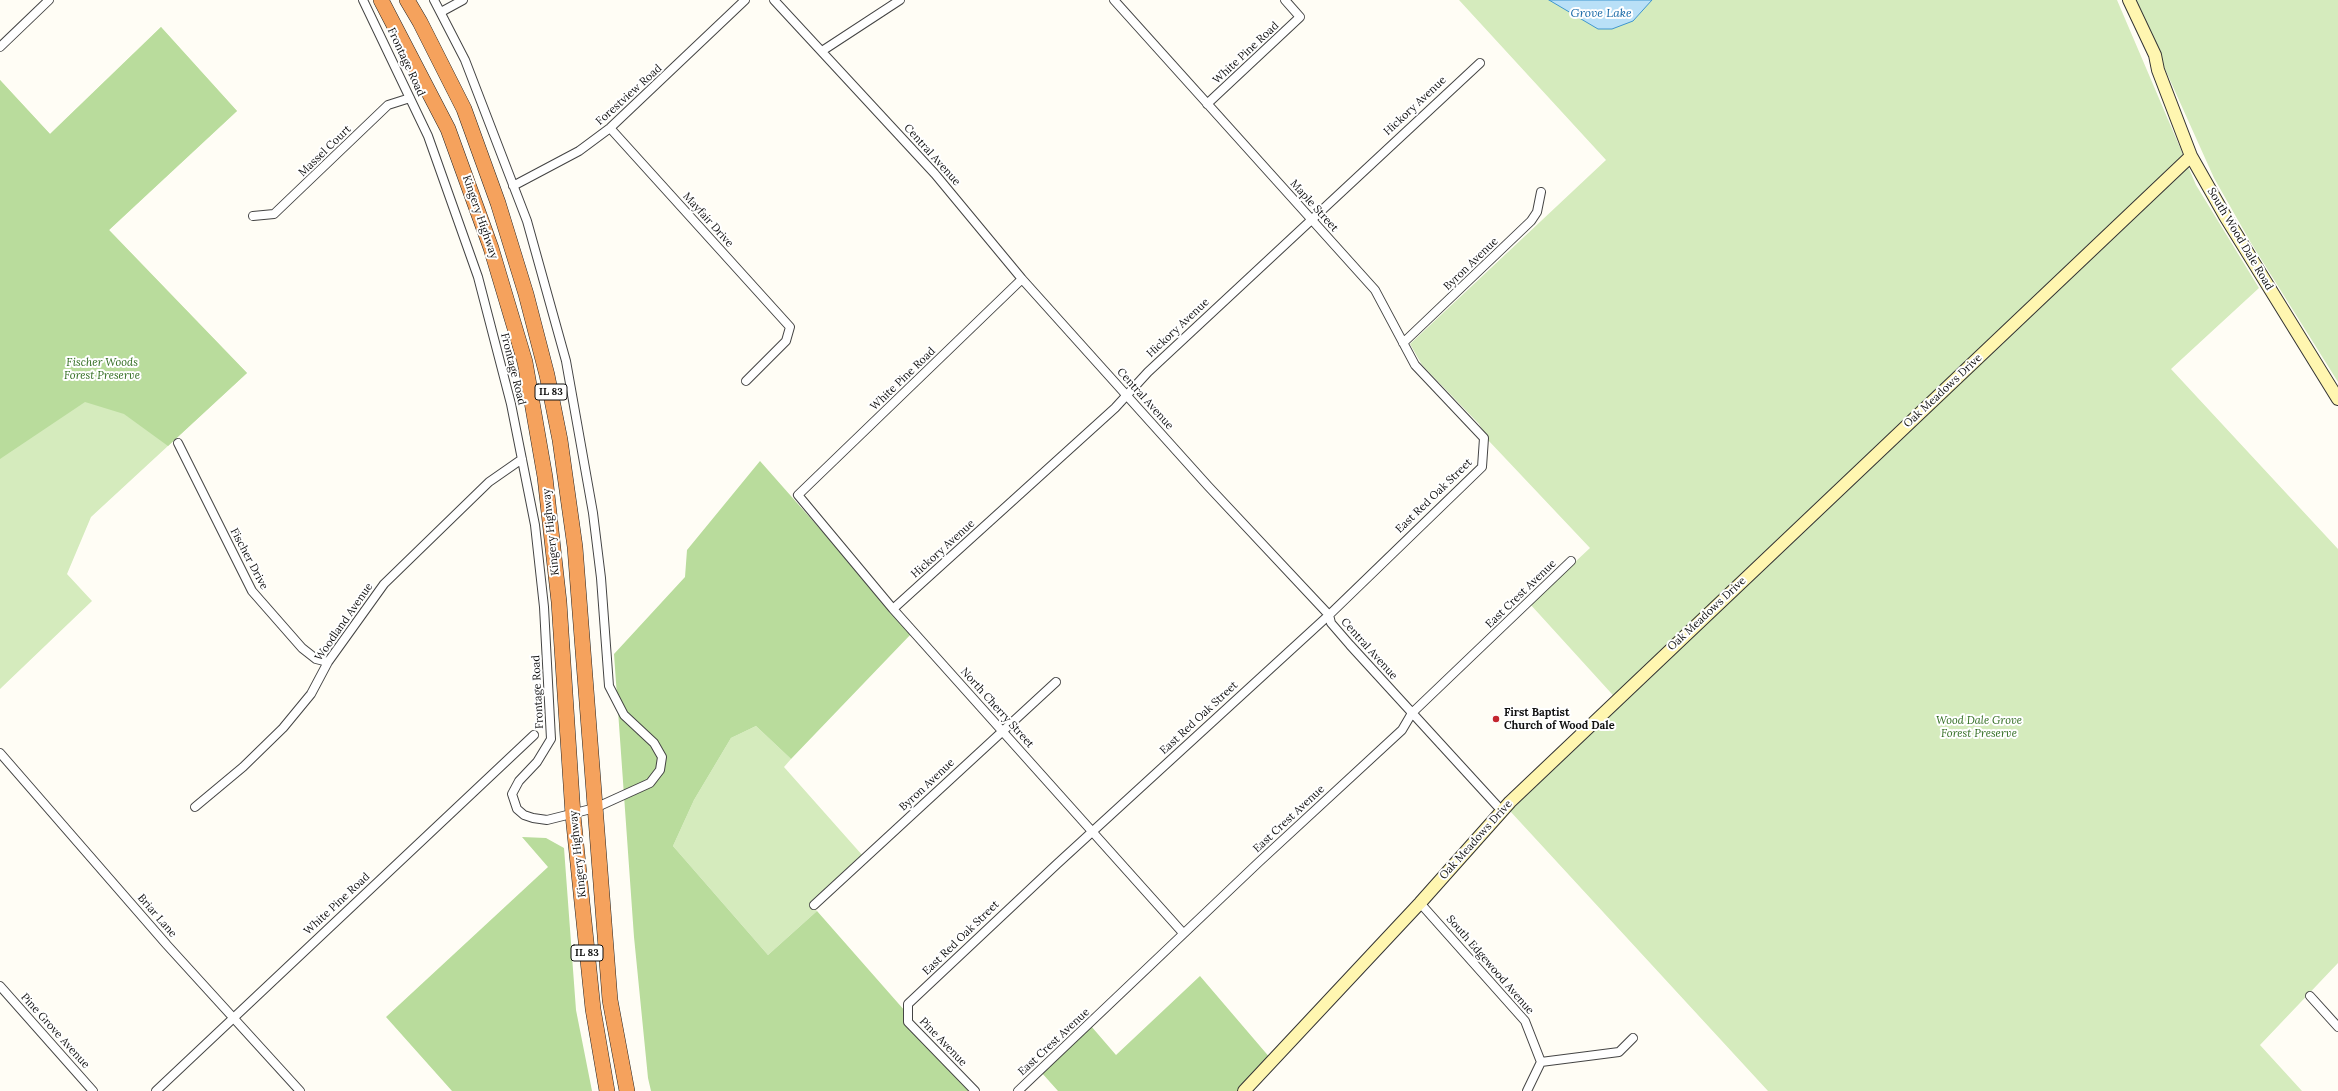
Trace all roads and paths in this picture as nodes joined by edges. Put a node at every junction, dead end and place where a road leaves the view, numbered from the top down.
1 (50, 0) edge
2 (363, 0) edge
3 (381, 0) edge
4 (407, 0) edge
5 (434, 0) edge
6 (463, 0) edge
7 (745, 0) edge
8 (774, 0) edge
9 (900, 0) edge
10 (1114, 0) edge
11 (1285, 0) edge
12 (2125, 0) edge
13 (2129, 0) edge
14 (441, 12) junction
15 (0, 47) edge
16 (822, 51) junction
17 (1480, 63) dead end
18 (2158, 70) junction
19 (410, 98) junction
20 (1207, 104) junction
21 (610, 128) junction
22 (2191, 156) junction
23 (513, 186) junction
24 (1541, 192) dead end
25 (253, 216) dead end
26 (1310, 218) junction
27 (1022, 279) junction
28 (1403, 343) junction
29 (746, 380) dead end
30 (1126, 394) junction
31 (2338, 399) edge
32 (1484, 438) joint
33 (178, 443) dead end
34 (522, 459) junction
35 (798, 495) joint
36 (1571, 561) dead end
37 (893, 609) junction
38 (1328, 615) junction
39 (328, 662) junction
40 (1056, 682) dead end
41 (1412, 713) junction
42 (1002, 730) junction
43 (534, 735) dead end
44 (0, 753) edge
45 (195, 807) dead end
46 (595, 808) junction
47 (1501, 810) junction
48 (574, 815) junction
49 (1093, 831) junction
50 (1420, 903) junction
51 (814, 905) dead end
52 (1183, 933) junction
53 (0, 986) edge
54 (2310, 996) dead end
55 (908, 1004) joint
56 (234, 1017) junction
57 (2338, 1027) edge
58 (1633, 1038) dead end
59 (1540, 1062) junction
60 (94, 1091) edge
61 (156, 1091) edge
62 (300, 1091) edge
63 (607, 1091) edge
64 (627, 1091) edge
65 (975, 1091) edge
66 (1018, 1091) edge
67 (1244, 1091) edge
68 (1527, 1091) edge

1 - 15 street
2 - 19 street, Frontage Road
3 - 48 highway, Kingery Highway / IL 83
4 - 46 highway, Kingery Highway / IL 83
5 - 14 street, Frontage Road
6 - 14 street
7 - 21 street, Forestview Road
8 - 16 street, Central Avenue
9 - 16 street
10 - 20 street, Maple Street
11 - 20 street, White Pine Road
12 - 18 street, South Wood Dale Road
13 - 18 street, South Wood Dale Road
14 - 23 street, Frontage Road
16 - 27 street, Central Avenue
17 - 26 street, Hickory Avenue
18 - 22 street, South Wood Dale Road
19 - 25 street, Massel Court
19 - 34 street, Frontage Road
20 - 26 street, Maple Street
21 - 23 street, Forestview Road
21 - 29 street, Mayfair Drive
22 - 31 street, South Wood Dale Road
22 - 47 street, Oak Meadows Drive
23 - 46 street, Frontage Road
24 - 28 street, Byron Avenue
26 - 28 street, Maple Street
26 - 30 street, Hickory Avenue
27 - 30 street, Central Avenue
27 - 35 street, White Pine Road
28 - 32 street, Maple Street
30 - 37 street, Hickory Avenue
30 - 38 street, Central Avenue
32 - 38 street, East Red Oak Street
33 - 39 street, Fischer Drive
34 - 39 street, Woodland Avenue
34 - 48 street, Frontage Road
35 - 37 street, North Cherry Street
36 - 41 street, East Crest Avenue
37 - 42 street, North Cherry Street
38 - 41 street, Central Avenue
38 - 49 street, East Red Oak Street
39 - 45 street, Woodland Avenue
40 - 42 street, Byron Avenue
41 - 47 street, Central Avenue
41 - 52 street, East Crest Avenue
42 - 49 street, North Cherry Street
42 - 51 street, Byron Avenue
43 - 56 street, White Pine Road
44 - 56 street, Briar Lane
46 - 48 street, Frontage Road
46 - 64 highway, Kingery Highway / IL 83
47 - 50 street, Oak Meadows Drive
48 - 63 highway, Kingery Highway / IL 83
49 - 52 street, North Cherry Street
49 - 55 street, East Red Oak Street
50 - 59 street, South Edgewood Avenue
50 - 67 street, Oak Meadows Drive
52 - 66 street, East Crest Avenue
53 - 60 street, Pine Grove Avenue
54 - 57 street
55 - 65 street, Pine Avenue
56 - 61 street, White Pine Road
56 - 62 street, Briar Lane
58 - 59 street
59 - 68 street

